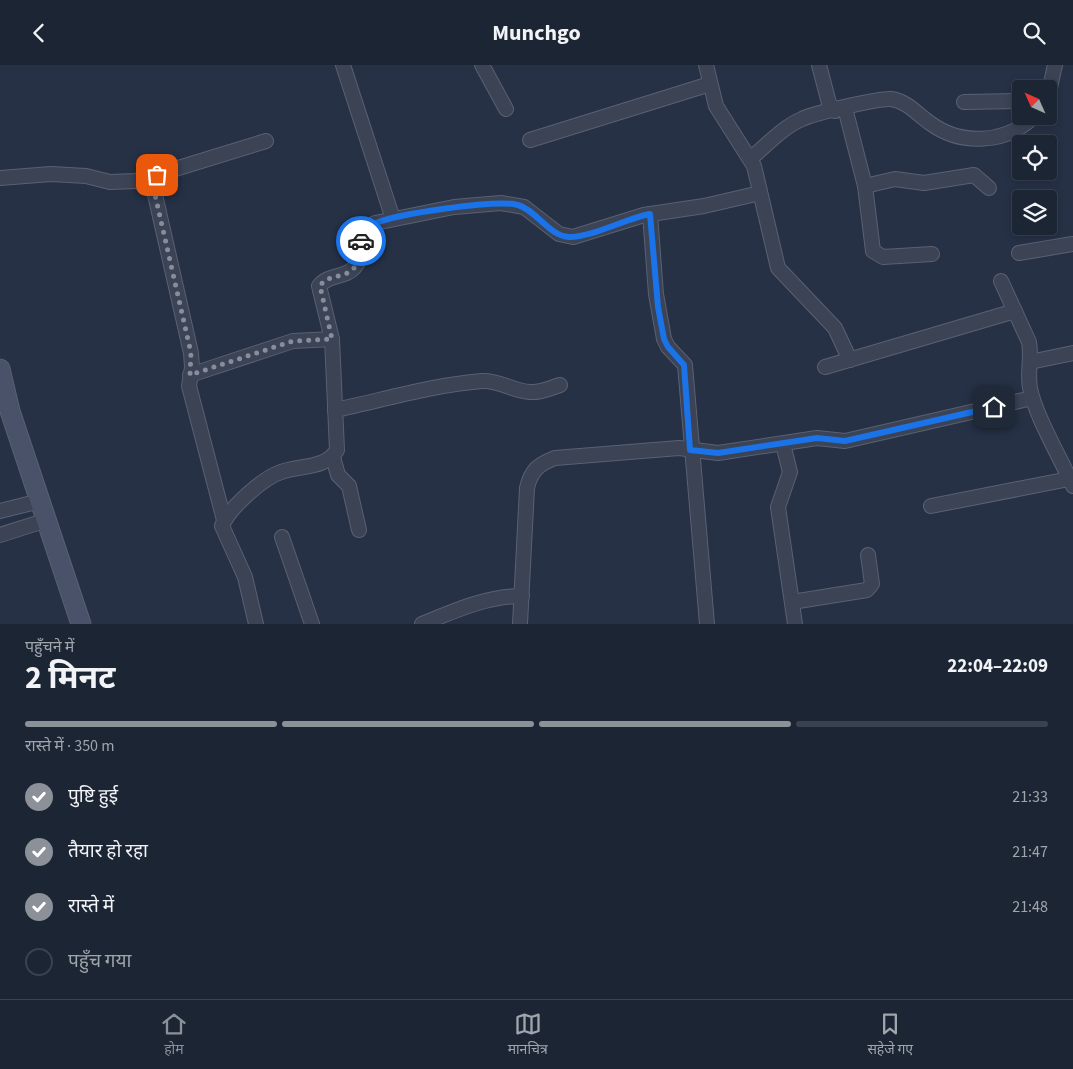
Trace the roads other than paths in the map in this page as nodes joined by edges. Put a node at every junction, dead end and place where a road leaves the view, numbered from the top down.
1 (343, 65) edge
2 (482, 65) edge
3 (706, 65) edge
4 (819, 65) edge
5 (1056, 65) edge
6 (1052, 80) edge
7 (710, 84) junction
8 (1012, 101) edge
9 (964, 102) dead end
10 (506, 109) dead end
11 (840, 109) junction
12 (1024, 125) edge
13 (530, 140) dead end
14 (266, 141) dead end
15 (751, 158) junction
16 (151, 177) junction
17 (0, 178) edge
18 (865, 185) junction
19 (989, 188) dead end
20 (760, 193) junction
21 (650, 214) junction
22 (393, 219) junction
23 (1073, 244) edge
24 (1019, 253) dead end
25 (932, 254) dead end
26 (1001, 281) dead end
27 (1015, 311) junction
28 (332, 339) junction
29 (1073, 353) edge
30 (850, 360) junction
31 (1030, 362) junction
32 (825, 367) dead end
33 (190, 375) junction
34 (1, 380) edge
35 (560, 385) dead end
36 (1032, 398) junction
37 (335, 411) junction
38 (783, 444) junction
39 (690, 450) junction
40 (333, 457) junction
41 (1071, 483) edge
42 (40, 501) junction
43 (931, 506) dead end
44 (0, 511) edge
45 (46, 520) junction
46 (224, 520) junction
47 (359, 530) dead end
48 (0, 535) edge
49 (282, 537) dead end
50 (868, 555) dead end
51 (522, 596) junction
52 (792, 602) junction
53 (81, 624) edge
54 (256, 624) edge
55 (312, 624) edge
56 (422, 624) edge
57 (520, 624) edge
58 (707, 624) edge
59 (795, 624) edge

1 - 22 street
2 - 10 street
3 - 7 street
4 - 11 street
5 - 6 street
7 - 13 street
7 - 15 street
8 - 9 street
11 - 12 street
11 - 15 street
11 - 18 street
14 - 16 street
15 - 20 street
16 - 17 street
16 - 33 street
18 - 19 street
18 - 25 street
20 - 21 street
20 - 30 street
21 - 22 street
21 - 39 street
22 - 28 street
23 - 24 street
26 - 27 street
27 - 30 street
27 - 31 street
28 - 33 street
28 - 37 street
29 - 31 street
30 - 32 street
31 - 36 street
33 - 46 street
34 - 42 street
35 - 37 street
36 - 38 street
36 - 41 street
37 - 40 street
38 - 39 street
38 - 52 street
39 - 51 street
39 - 58 street
40 - 46 street
40 - 47 street
41 - 43 street
42 - 44 street
42 - 45 street
45 - 48 street
45 - 53 street
46 - 54 street
49 - 55 street
50 - 52 street
51 - 56 street
51 - 57 street
52 - 59 street

